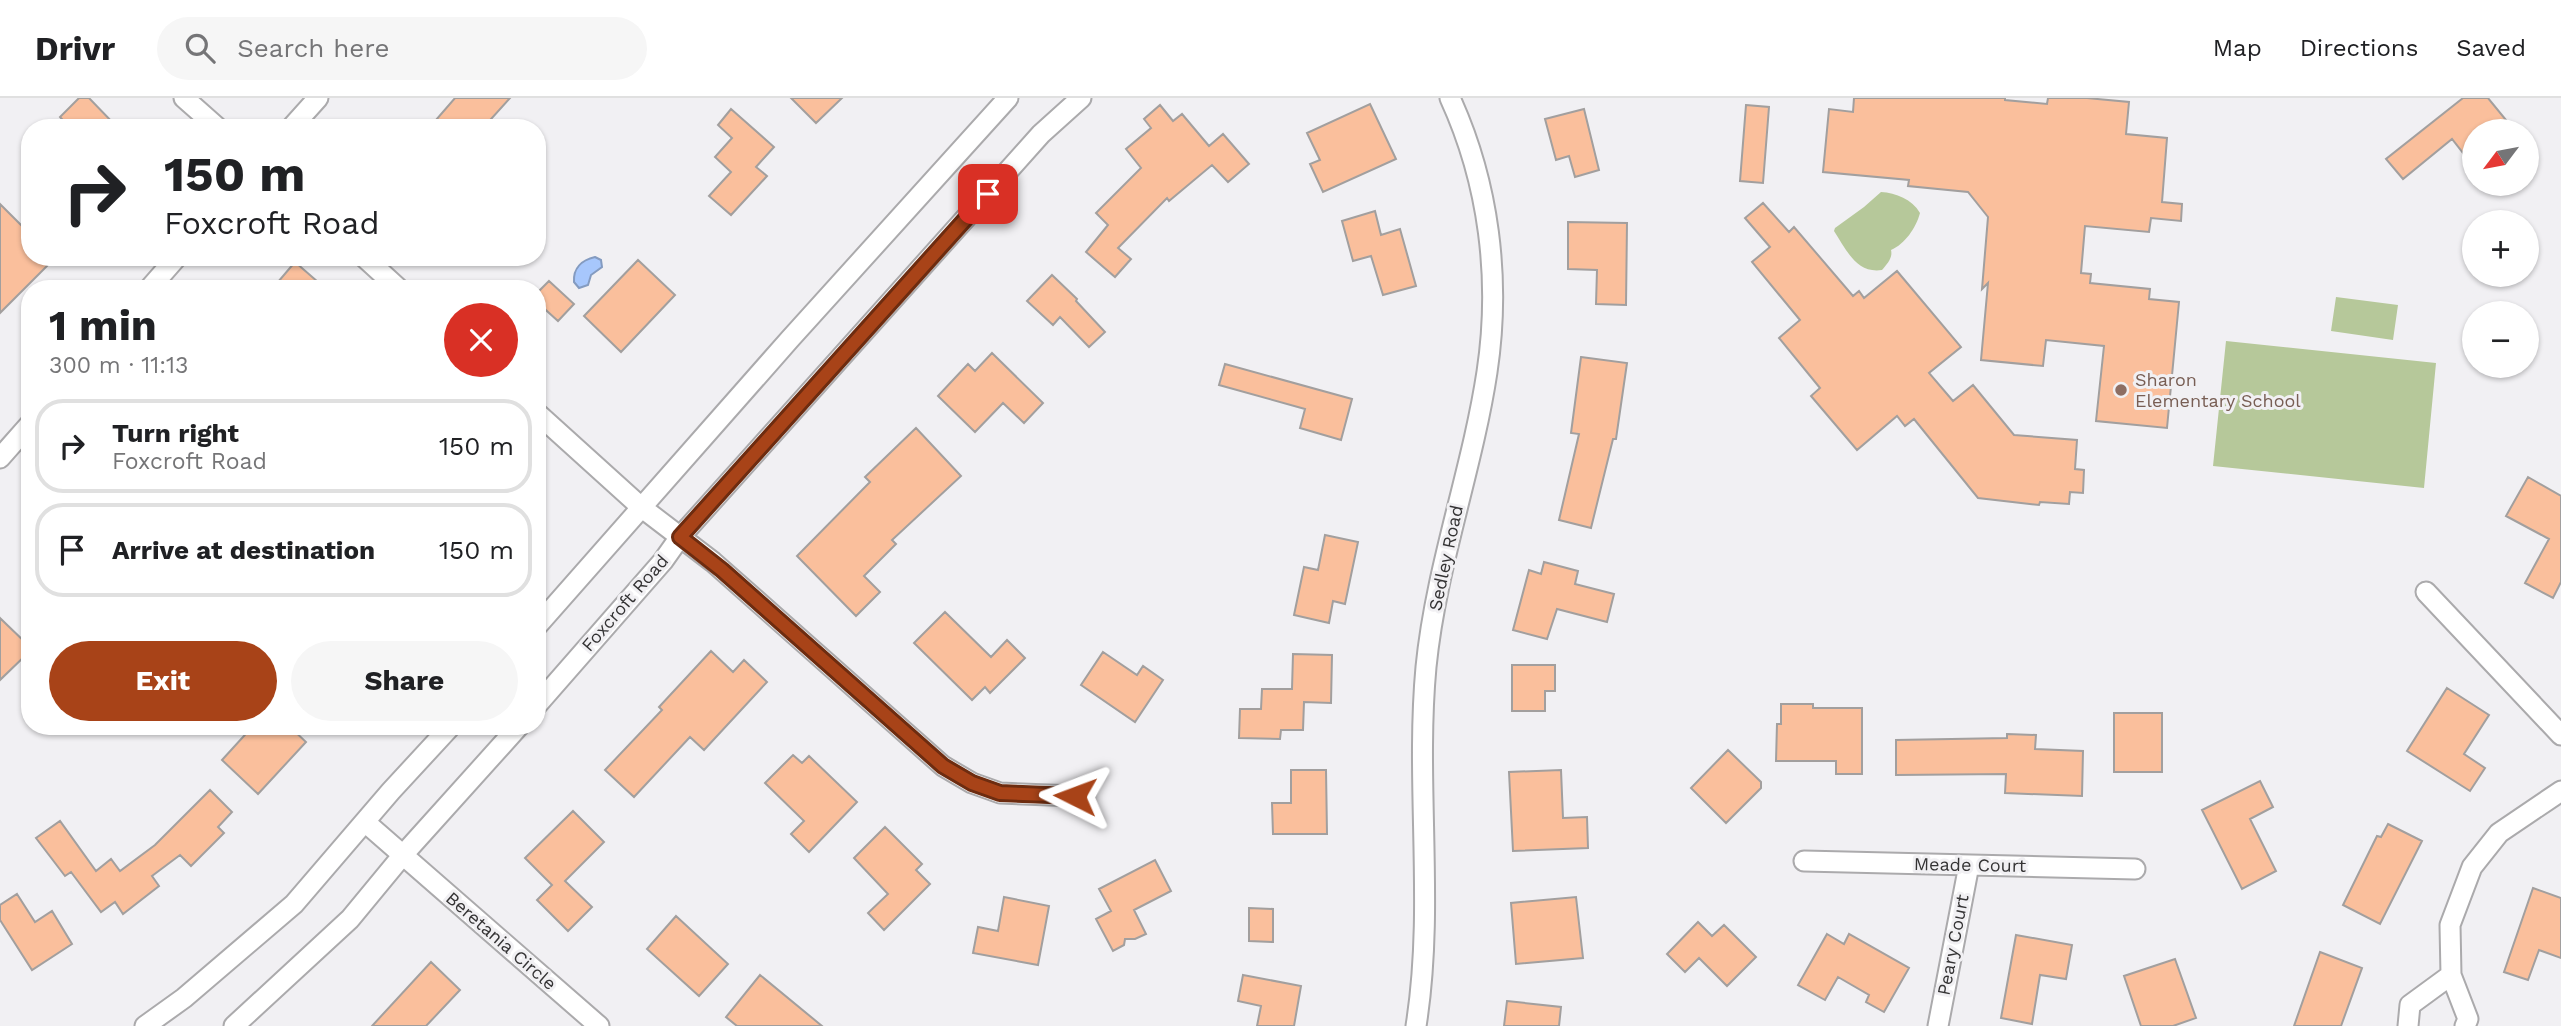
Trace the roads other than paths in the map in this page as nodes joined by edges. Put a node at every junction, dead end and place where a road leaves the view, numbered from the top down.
1 (184, 98) edge
2 (318, 98) edge
3 (1008, 98) edge
4 (1081, 98) edge
5 (1450, 98) edge
6 (208, 119) edge
7 (299, 119) edge
8 (169, 266) edge
9 (374, 266) edge
10 (157, 280) edge
11 (389, 280) edge
12 (546, 421) edge
13 (21, 434) edge
14 (0, 458) edge
15 (641, 507) junction
16 (680, 537) junction
17 (2426, 592) dead end
18 (546, 616) edge
19 (546, 695) edge
20 (444, 735) edge
21 (511, 735) edge
22 (2561, 735) edge
23 (2561, 791) edge
24 (1075, 796) dead end
25 (365, 822) junction
26 (402, 856) junction
27 (1804, 861) dead end
28 (1969, 865) junction
29 (2135, 869) dead end
30 (2451, 975) junction
31 (145, 1026) edge
32 (234, 1026) edge
33 (599, 1026) edge
34 (1416, 1026) edge
35 (1938, 1026) edge
36 (2407, 1026) edge
37 (2465, 1026) edge

1 - 6 street
2 - 7 street
3 - 15 street
4 - 16 street, Foxcroft Road
5 - 34 street, Sedley Road
8 - 10 street
9 - 11 street
12 - 15 street
13 - 14 street
15 - 16 street
15 - 18 street
16 - 19 street, Foxcroft Road
16 - 24 street
17 - 22 street
20 - 25 street
21 - 26 street
23 - 30 street
25 - 26 street, Beretania Circle
25 - 31 street
26 - 32 street
26 - 33 street, Beretania Circle
27 - 28 street, Meade Court
28 - 29 street, Meade Court
28 - 35 street, Peary Court
30 - 36 street
30 - 37 street

